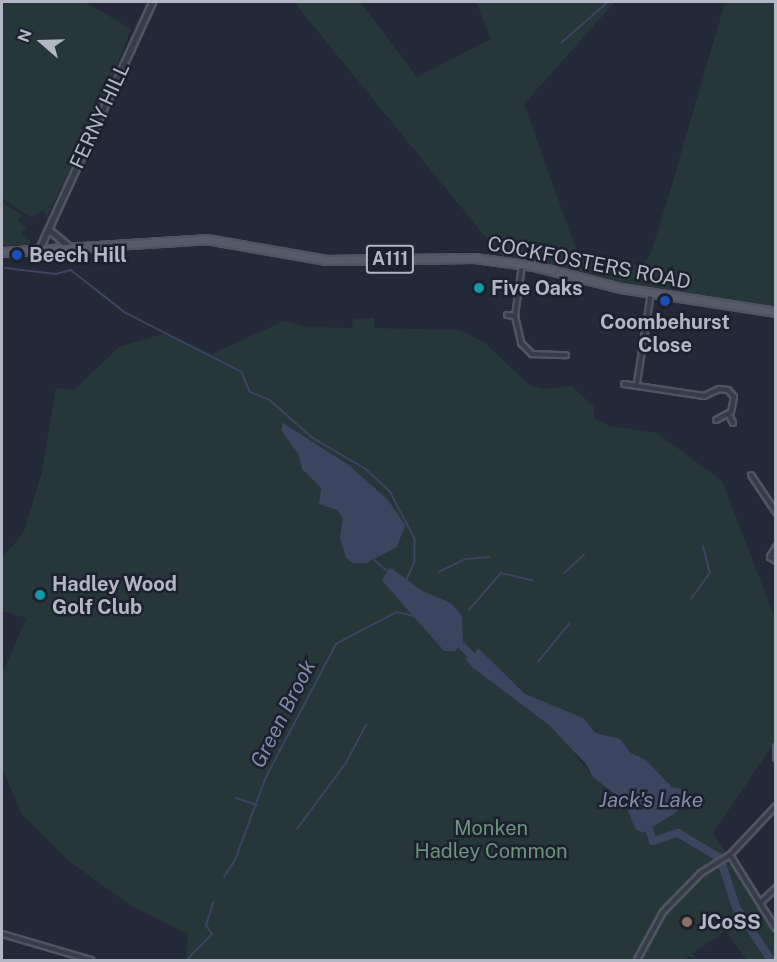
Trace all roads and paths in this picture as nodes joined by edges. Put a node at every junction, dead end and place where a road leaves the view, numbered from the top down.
1 (152, 2) edge
2 (48, 229) junction
3 (68, 246) junction
4 (39, 249) junction
5 (2, 252) edge
6 (522, 264) junction
7 (651, 293) junction
8 (776, 312) edge
9 (507, 315) dead end
10 (515, 316) junction
11 (566, 355) dead end
12 (637, 383) junction
13 (624, 384) dead end
14 (729, 415) junction
15 (716, 420) dead end
16 (733, 423) dead end
17 (751, 475) dead end
18 (776, 512) edge
19 (775, 548) edge
20 (776, 561) edge
21 (776, 747) edge
22 (776, 758) edge
23 (776, 806) edge
24 (731, 853) junction
25 (776, 888) edge
26 (760, 903) junction
27 (776, 929) edge
28 (2, 934) edge
29 (80, 958) edge
30 (91, 960) edge
31 (637, 960) edge

1 - 2 street, FERNY HILL
2 - 3 street
2 - 4 street, FERNY HILL
3 - 4 main road, COCKFOSTERS ROAD / A111
3 - 6 main road, COCKFOSTERS ROAD / A111
4 - 5 main road, COCKFOSTERS ROAD / A111
6 - 7 main road, COCKFOSTERS ROAD / A111
6 - 10 street
7 - 8 main road, COCKFOSTERS ROAD / A111
7 - 12 street
9 - 10 street
10 - 11 street
12 - 13 street
12 - 14 street
14 - 15 street
14 - 16 street
17 - 18 street
19 - 20 street
21 - 22 street
23 - 24 street
24 - 26 street
24 - 31 street
25 - 26 street
26 - 27 street
28 - 29 street
29 - 30 street

